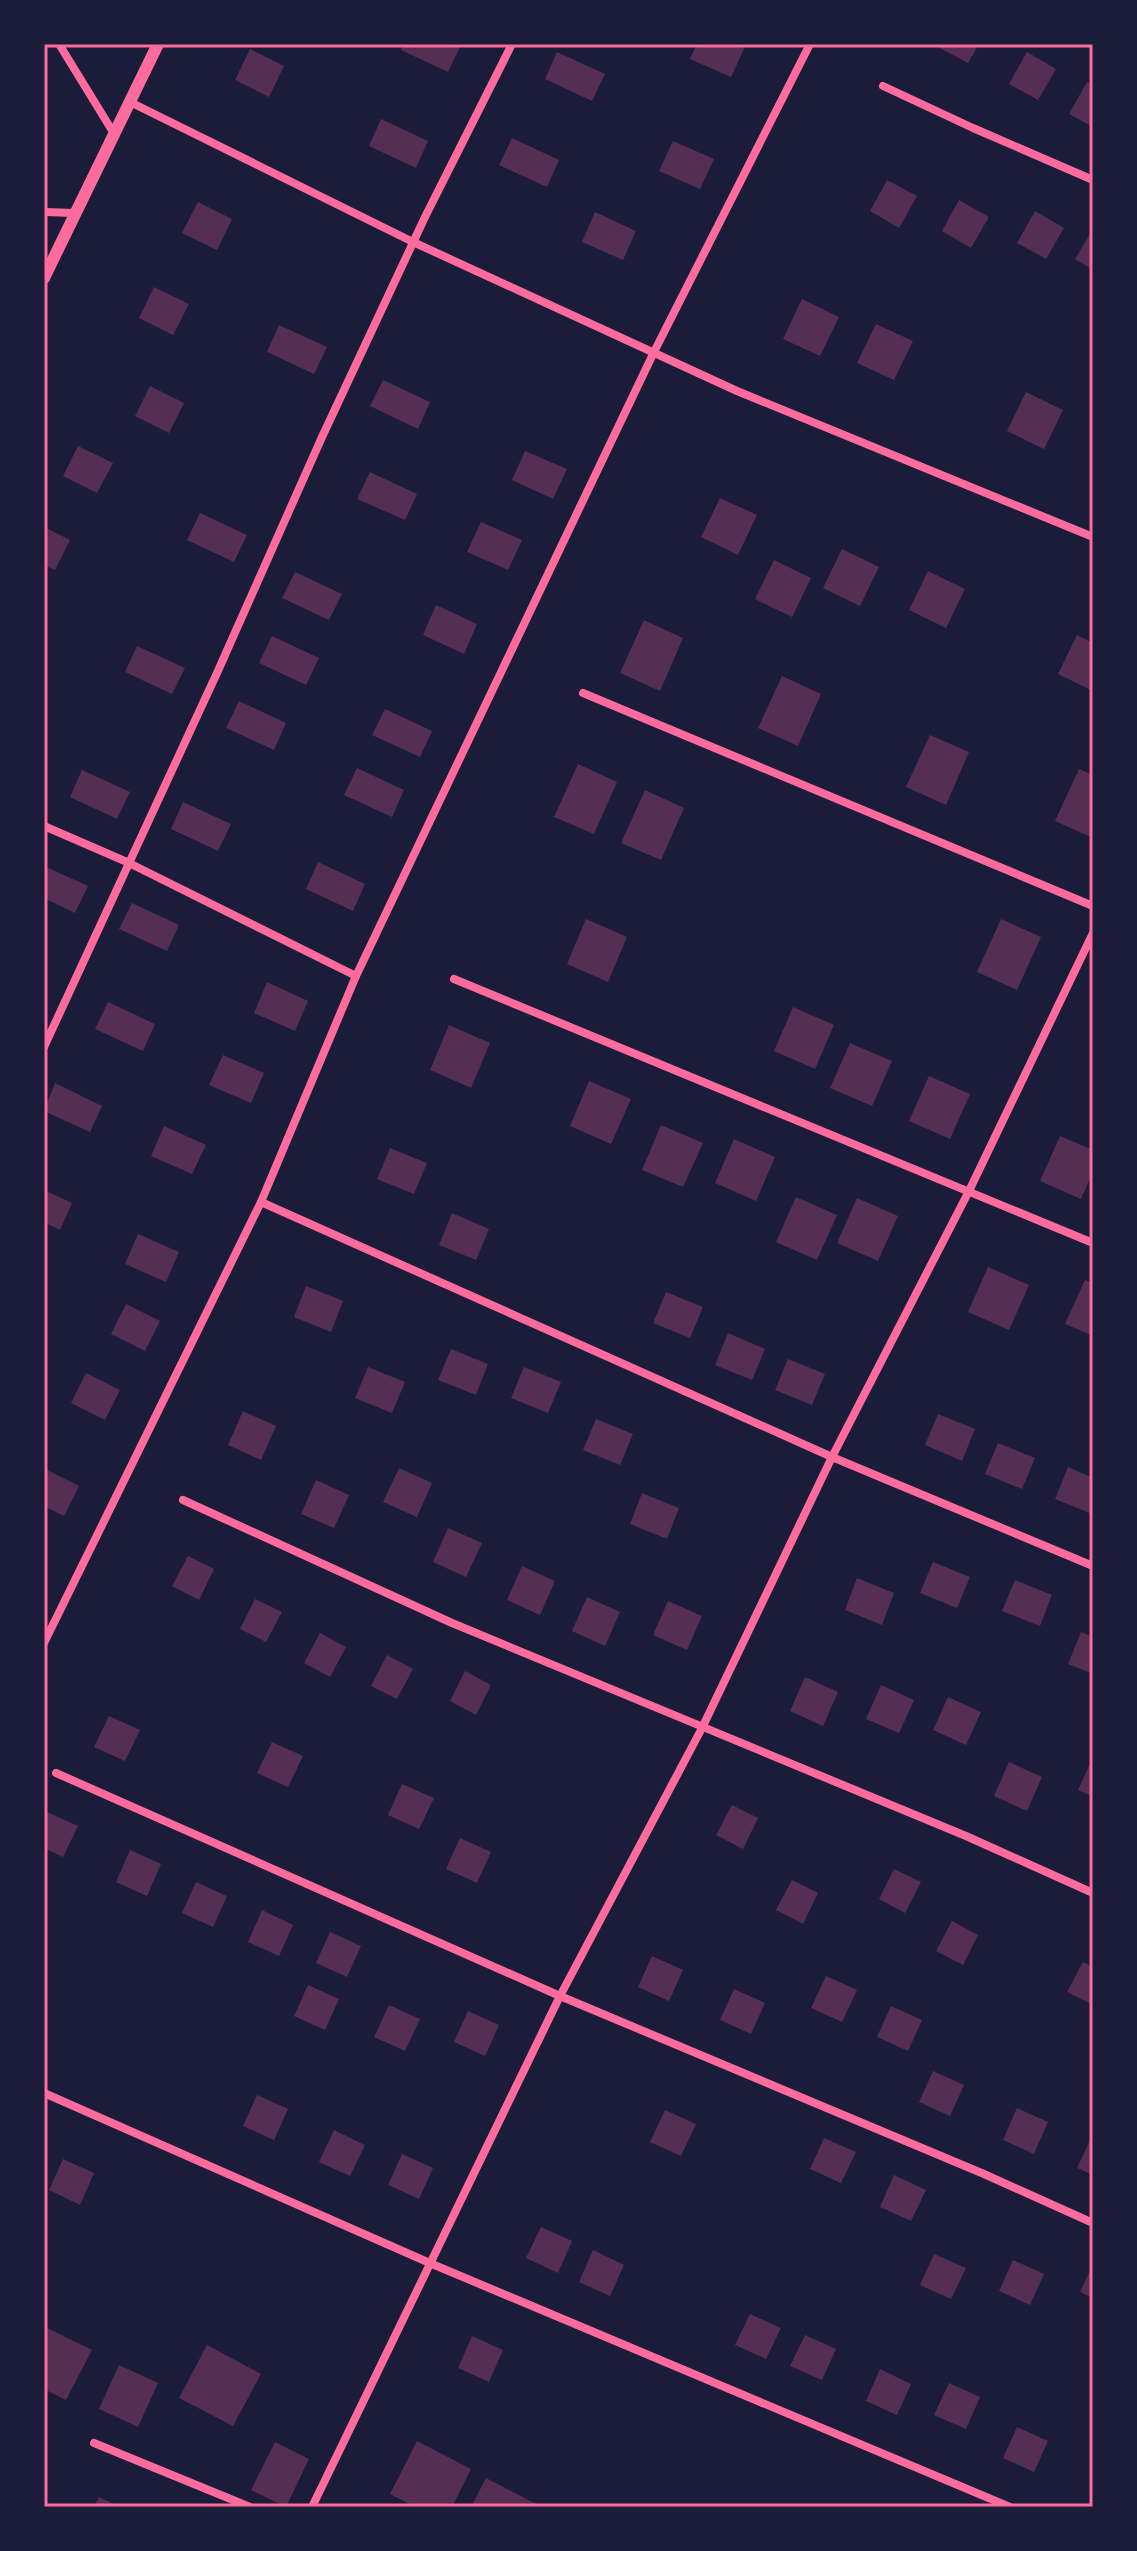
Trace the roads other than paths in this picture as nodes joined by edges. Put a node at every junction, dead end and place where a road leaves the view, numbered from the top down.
1 (59, 44) edge
2 (158, 44) edge
3 (512, 44) edge
4 (810, 44) edge
5 (883, 86) dead end
6 (130, 102) junction
7 (113, 132) junction
8 (1093, 180) edge
9 (44, 212) edge
10 (74, 213) junction
11 (413, 242) junction
12 (44, 278) edge
13 (654, 352) junction
14 (1093, 537) edge
15 (583, 693) dead end
16 (44, 826) edge
17 (127, 862) junction
18 (1093, 906) edge
19 (1093, 933) edge
20 (356, 976) junction
21 (454, 979) dead end
22 (44, 1047) edge
23 (969, 1191) junction
24 (261, 1202) junction
25 (1093, 1243) edge
26 (832, 1457) junction
27 (183, 1500) dead end
28 (1093, 1566) edge
29 (44, 1643) edge
30 (702, 1728) junction
31 (56, 1773) dead end
32 (1093, 1893) edge
33 (560, 1996) junction
34 (44, 2093) edge
35 (1093, 2223) edge
36 (432, 2264) junction
37 (94, 2443) dead end
38 (250, 2507) edge
39 (312, 2507) edge
40 (1010, 2507) edge

1 - 7 street
2 - 6 main road
3 - 11 street
4 - 13 street
5 - 8 street
6 - 7 main road
6 - 11 street
7 - 10 main road
9 - 10 street
10 - 12 main road
11 - 13 street
11 - 17 street
13 - 14 street
13 - 20 street
15 - 18 street
16 - 17 street
17 - 20 street
17 - 22 street
19 - 23 street
20 - 24 street
21 - 23 street
23 - 25 street
23 - 26 street
24 - 26 street
24 - 29 street
26 - 28 street
26 - 30 street
27 - 30 street
30 - 32 street
30 - 33 street
31 - 33 street
33 - 35 street
33 - 36 street
34 - 36 street
36 - 39 street
36 - 40 street
37 - 38 street

